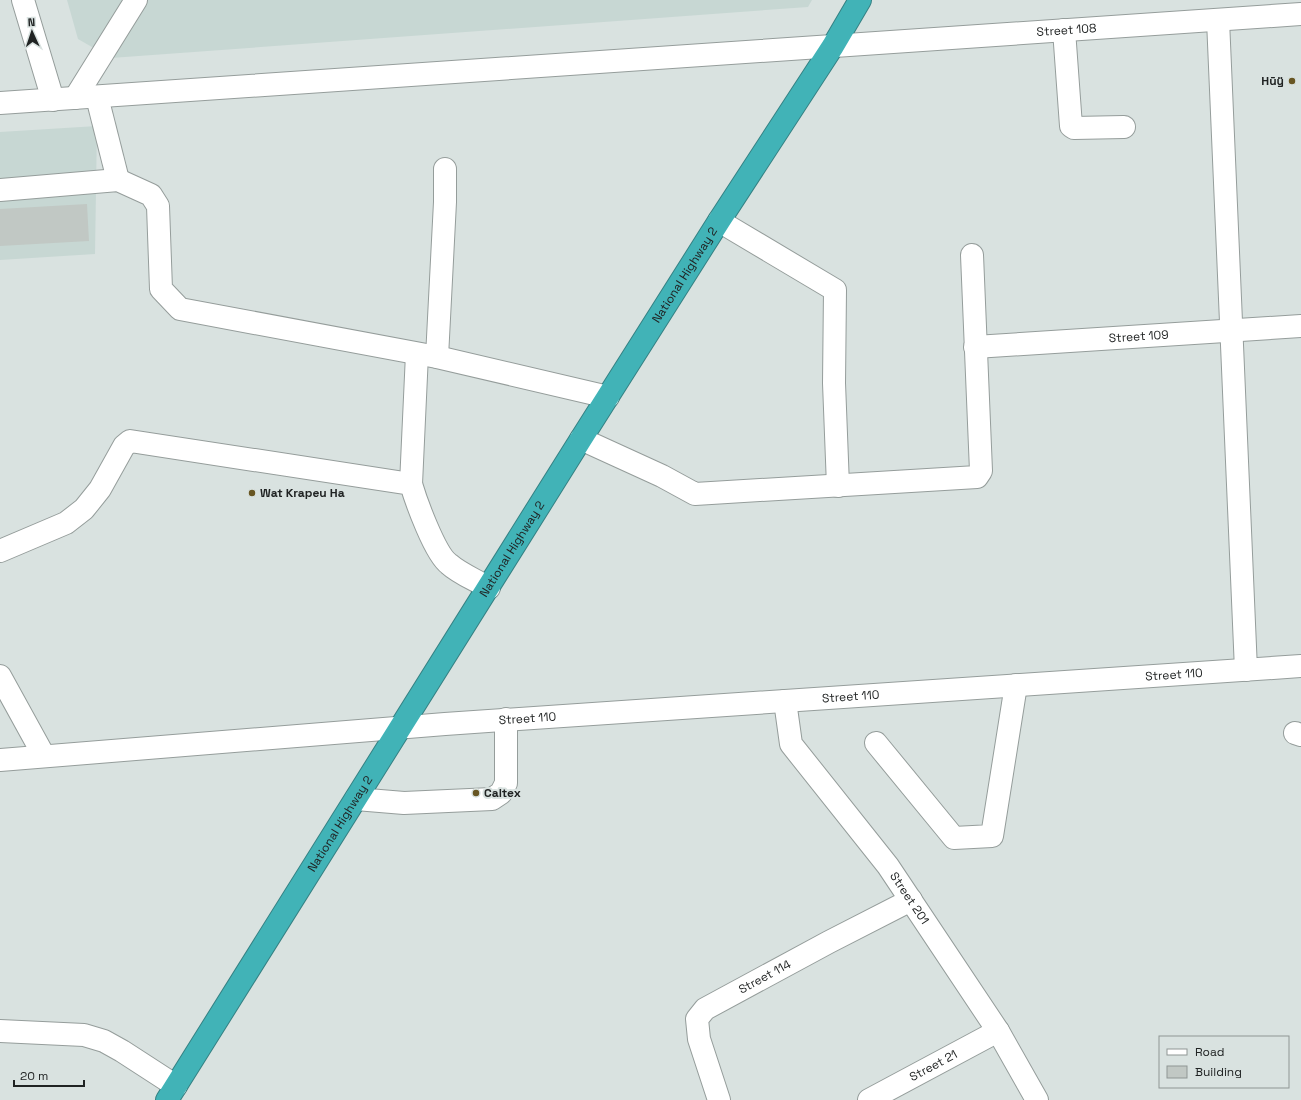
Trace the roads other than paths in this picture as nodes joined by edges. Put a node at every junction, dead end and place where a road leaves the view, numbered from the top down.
1 (23, 0) edge
2 (136, 0) edge
3 (860, 0) edge
4 (1301, 14) edge
5 (1218, 20) junction
6 (1064, 30) junction
7 (833, 46) junction
8 (86, 98) junction
9 (53, 100) junction
10 (0, 103) edge
11 (1124, 127) dead end
12 (445, 169) dead end
13 (118, 180) junction
14 (0, 190) edge
15 (719, 221) junction
16 (972, 256) dead end
17 (1301, 326) edge
18 (1231, 330) junction
19 (975, 347) junction
20 (427, 356) junction
21 (608, 397) junction
22 (581, 439) junction
23 (410, 484) junction
24 (838, 486) junction
25 (0, 551) edge
26 (488, 588) junction
27 (1301, 666) edge
28 (1246, 670) junction
29 (0, 676) edge
30 (1016, 685) junction
31 (785, 700) junction
32 (506, 719) junction
33 (400, 727) junction
34 (876, 743) dead end
35 (44, 756) junction
36 (0, 760) edge
37 (356, 799) junction
38 (911, 900) junction
39 (0, 1031) edge
40 (998, 1031) junction
41 (170, 1096) edge
42 (718, 1100) edge
43 (869, 1100) edge
44 (1037, 1100) edge

1 - 9 street
2 - 8 street
3 - 7 highway, National Highway 2
4 - 5 street, Street 108
5 - 6 street, Street 108
5 - 18 street
6 - 7 street, Street 108
6 - 11 street
7 - 8 street, Street 108
7 - 15 highway, National Highway 2
8 - 9 street, Street 108
8 - 13 street
9 - 10 street, Street 108
12 - 20 street
13 - 14 street
13 - 20 street
15 - 21 highway, National Highway 2
15 - 24 street
16 - 19 street
17 - 18 street, Street 109
18 - 19 street, Street 109
18 - 28 street
19 - 24 street
20 - 21 street
20 - 23 street
21 - 22 highway, National Highway 2
22 - 24 street
22 - 26 highway, National Highway 2
23 - 25 street
23 - 26 street
26 - 33 highway, National Highway 2
27 - 28 street, Street 110
28 - 30 street, Street 110
29 - 35 street
30 - 31 street, Street 110
30 - 34 street
31 - 32 street, Street 110
31 - 38 street, Street 201
32 - 33 street, Street 110
32 - 37 street
33 - 35 street, Street 110
33 - 37 highway, National Highway 2
35 - 36 street, Street 110
37 - 41 highway, National Highway 2
38 - 40 street, Street 201
38 - 42 street, Street 114
39 - 41 street
40 - 43 street, Street 21
40 - 44 street, Street 201

